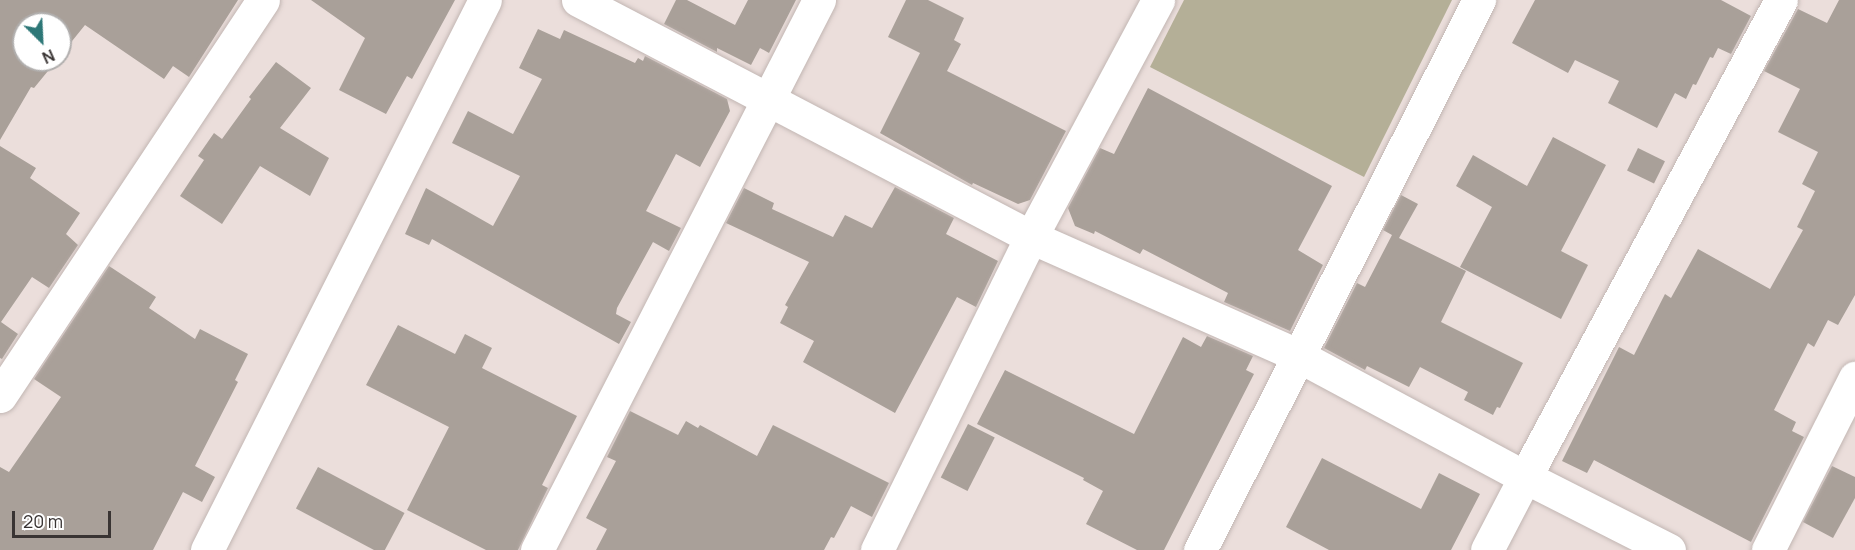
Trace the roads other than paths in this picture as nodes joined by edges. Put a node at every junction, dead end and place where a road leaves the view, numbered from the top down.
1 (263, 0) edge
2 (485, 0) edge
3 (578, 0) edge
4 (819, 0) edge
5 (1158, 0) edge
6 (1479, 0) edge
7 (1781, 0) edge
8 (768, 100) junction
9 (1031, 237) junction
10 (1297, 355) junction
11 (1855, 378) edge
12 (0, 396) edge
13 (1525, 477) junction
14 (207, 550) edge
15 (537, 550) edge
16 (877, 550) edge
17 (1200, 550) edge
18 (1487, 550) edge
19 (1669, 550) edge
20 (1768, 550) edge

1 - 12 street
2 - 14 street
3 - 8 street
4 - 8 street
5 - 9 street
6 - 10 street
7 - 13 street
8 - 9 street
8 - 15 street
9 - 10 street
9 - 16 street
10 - 13 street
10 - 17 street
11 - 20 street
13 - 18 street
13 - 19 street

